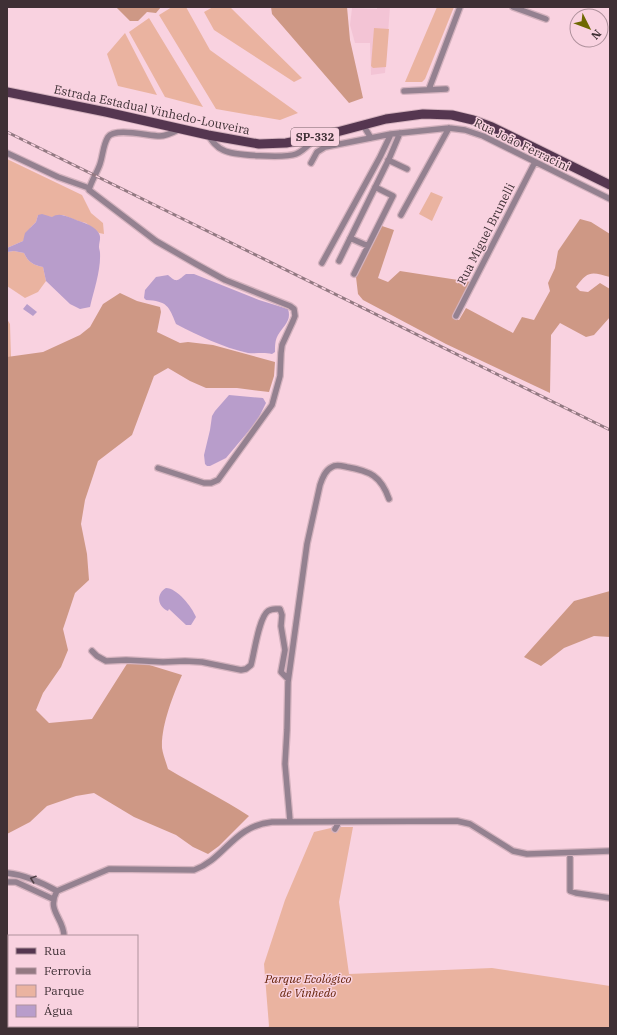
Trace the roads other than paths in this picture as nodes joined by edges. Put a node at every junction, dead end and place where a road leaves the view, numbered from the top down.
1 (460, 7) edge
2 (513, 7) edge
3 (530, 10) edge
4 (546, 19) dead end
5 (429, 89) junction
6 (446, 90) dead end
7 (404, 91) dead end
8 (7, 92) edge
9 (363, 125) junction
10 (449, 128) junction
11 (181, 129) junction
12 (400, 133) junction
13 (391, 134) junction
14 (208, 135) junction
15 (318, 137) junction
16 (371, 138) junction
17 (7, 153) edge
18 (388, 160) junction
19 (535, 162) junction
20 (310, 163) dead end
21 (407, 169) dead end
22 (610, 185) edge
23 (375, 187) junction
24 (89, 188) junction
25 (610, 198) edge
26 (401, 215) dead end
27 (350, 238) junction
28 (368, 246) junction
29 (339, 261) dead end
30 (322, 263) dead end
31 (354, 274) dead end
32 (456, 316) dead end
33 (158, 468) dead end
34 (390, 498) dead end
35 (92, 651) dead end
36 (288, 679) junction
37 (290, 821) junction
38 (339, 822) junction
39 (335, 829) dead end
40 (610, 852) edge
41 (570, 853) junction
42 (7, 873) edge
43 (19, 875) junction
44 (7, 882) edge
45 (16, 882) junction
46 (57, 891) junction
47 (610, 898) edge
48 (53, 899) junction
49 (64, 935) edge

1 - 5 street
2 - 3 street
3 - 4 street
5 - 6 street
5 - 7 street
8 - 11 main road, Estrada Estadual Vinhedo-Louveira / SP-332
9 - 15 main road, Estrada Estadual Vinhedo-Louveira / SP-332
9 - 16 street
9 - 22 main road, Estrada Estadual Vinhedo-Louveira / SP-332
10 - 12 street, Rua João Ferracini
10 - 19 street, Rua João Ferracini
10 - 26 street
11 - 14 main road, Estrada Estadual Vinhedo-Louveira / SP-332
11 - 24 street
12 - 13 street, Rua João Ferracini
12 - 18 street
13 - 16 street, Rua João Ferracini
13 - 30 street
14 - 15 main road, Estrada Estadual Vinhedo-Louveira / SP-332
14 - 15 street
16 - 20 street, Rua João Ferracini
17 - 24 street
18 - 21 street
18 - 23 street
19 - 25 street, Rua João Ferracini
19 - 32 street, Rua Miguel Brunelli
23 - 27 street
23 - 28 street
24 - 33 street
27 - 28 street
27 - 29 street
28 - 31 street
34 - 36 street
35 - 36 street
36 - 37 street
37 - 38 street
37 - 46 street
38 - 39 street
38 - 41 street
40 - 41 street
41 - 47 street
42 - 43 street
43 - 45 street
46 -> 43 street
44 - 45 street
45 - 48 street
46 - 48 street
48 - 49 street

